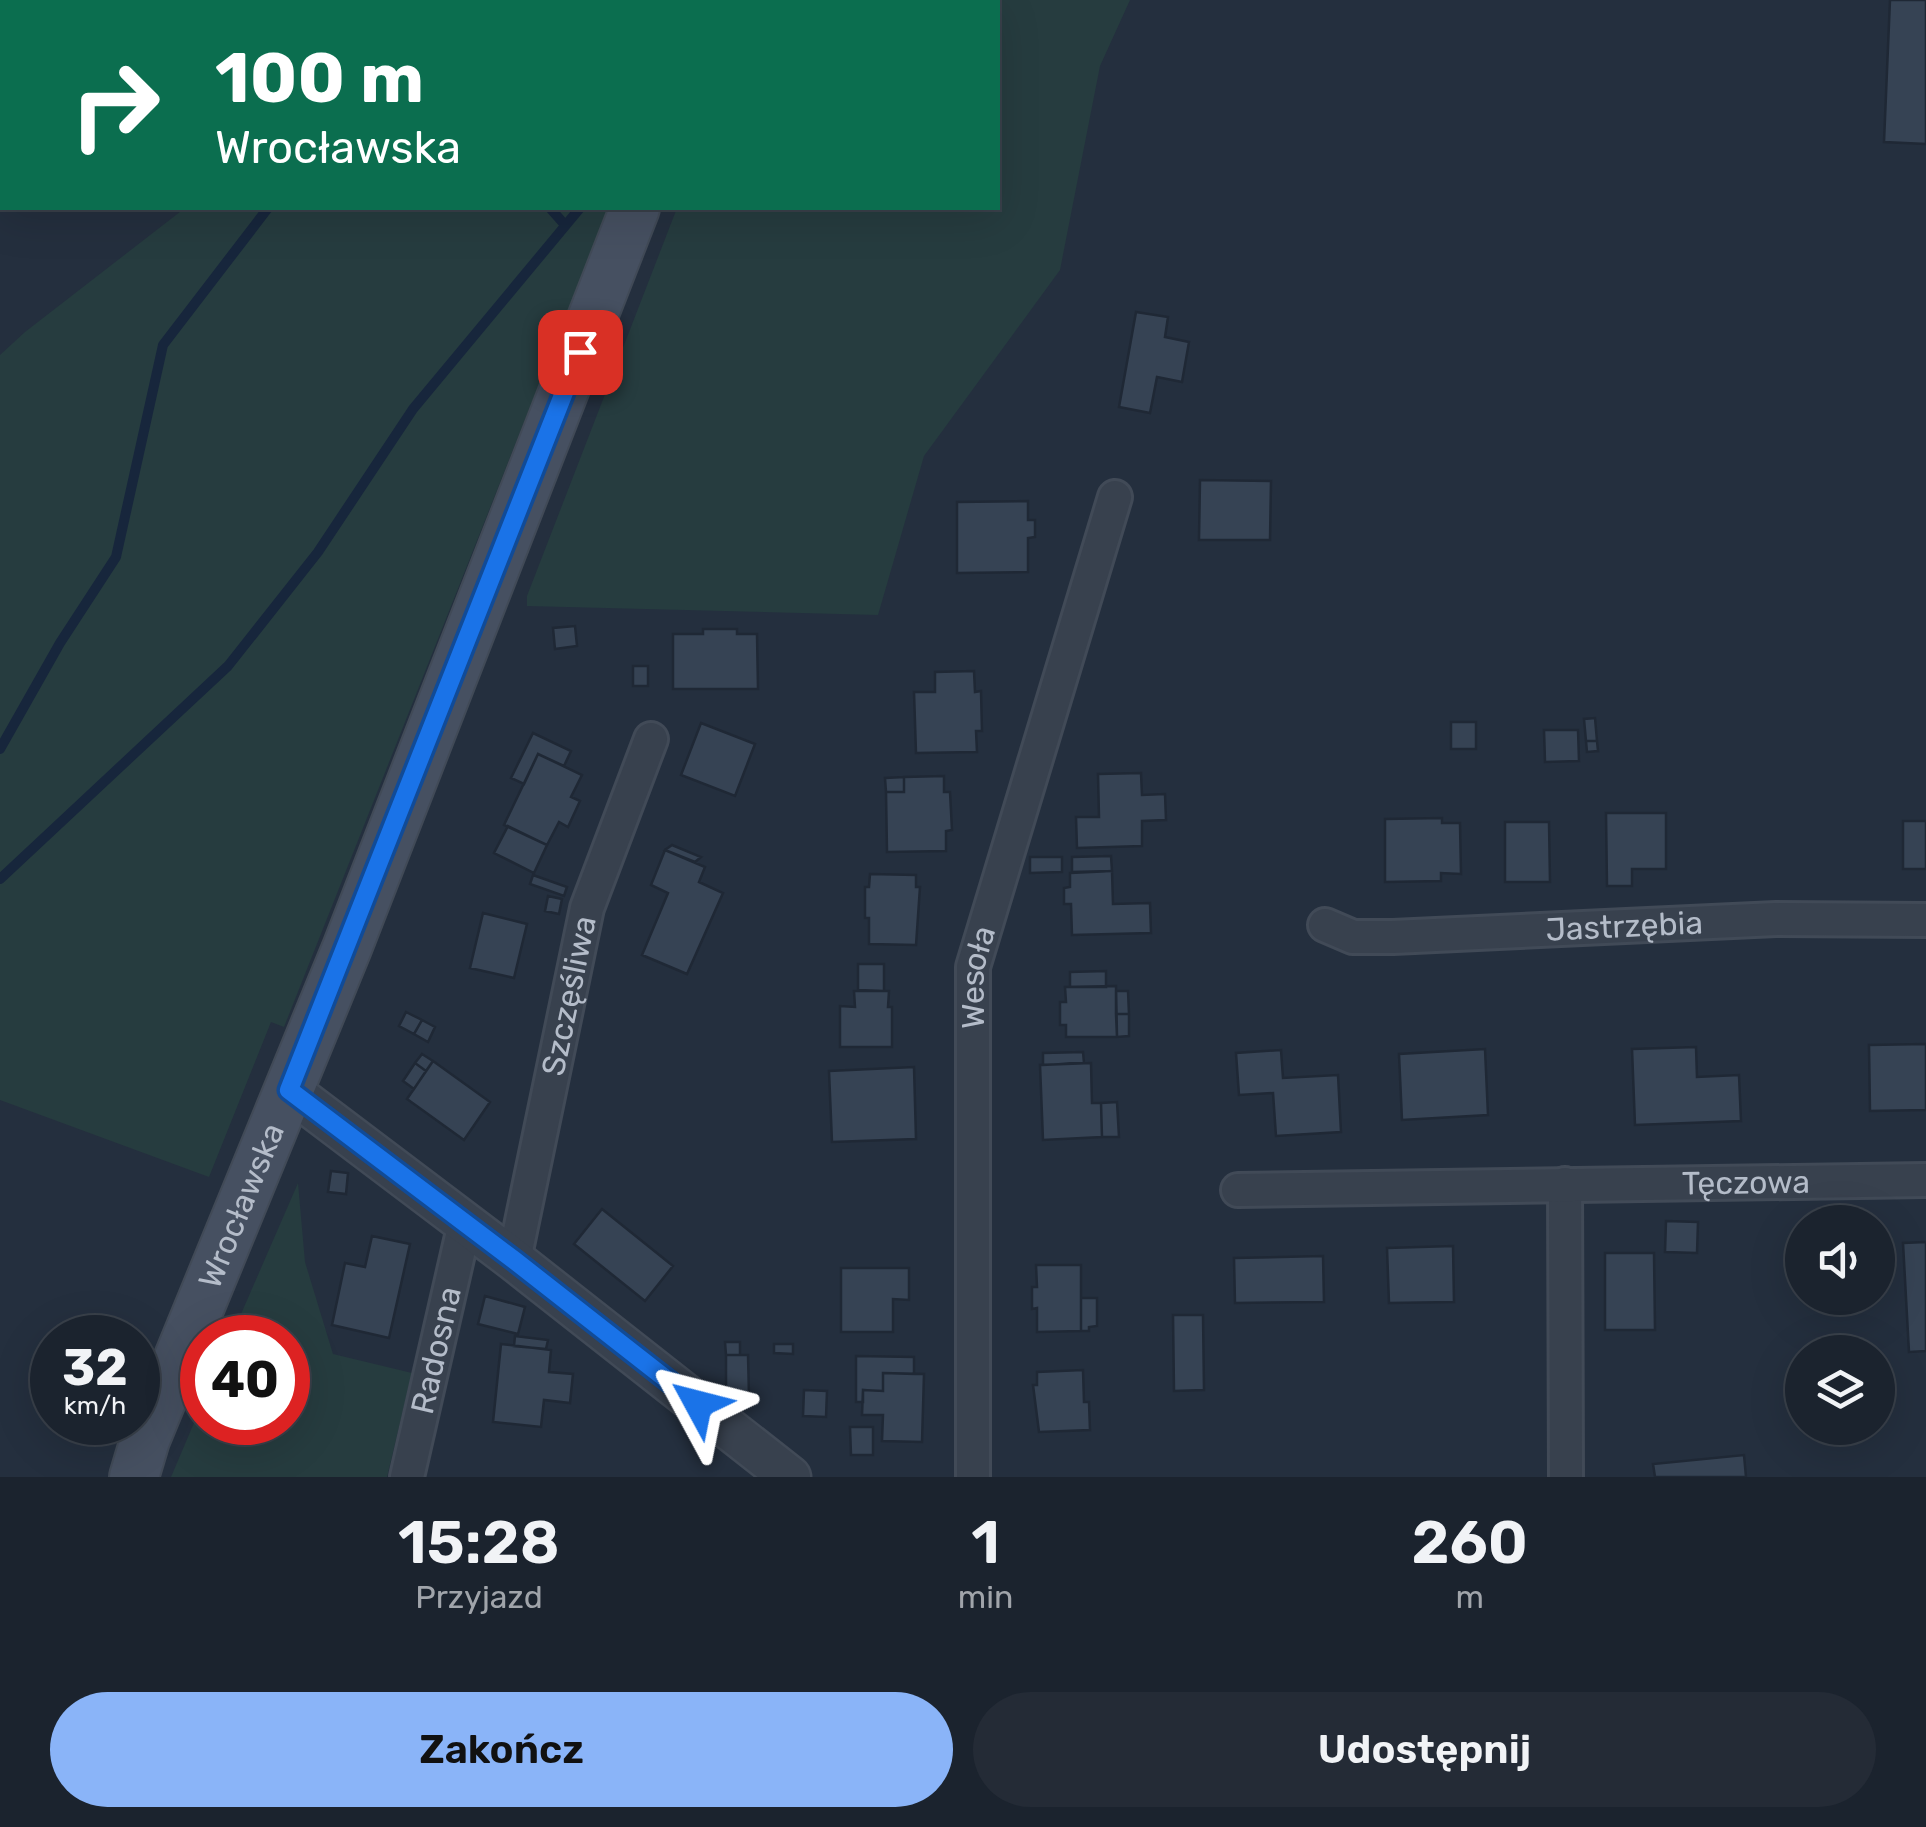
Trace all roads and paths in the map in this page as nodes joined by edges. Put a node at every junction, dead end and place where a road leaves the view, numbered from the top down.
1 (634, 210) edge
2 (1115, 497) dead end
3 (651, 739) dead end
4 (1926, 920) edge
5 (1325, 925) dead end
6 (289, 1090) junction
7 (1926, 1180) edge
8 (1565, 1184) junction
9 (1238, 1190) dead end
10 (465, 1223) junction
11 (514, 1260) junction
12 (134, 1477) edge
13 (407, 1477) edge
14 (790, 1477) edge
15 (974, 1477) edge
16 (1566, 1477) edge

1 - 6 main road, Wrocławska
2 - 15 street, Wesoła
3 - 11 street, Szczęśliwa
4 - 5 street, Jastrzębia
6 - 10 street
6 - 12 main road, Wrocławska
7 - 8 street, Tęczowa
8 - 9 street, Tęczowa
8 - 16 street
10 - 11 street
10 - 13 street, Radosna
11 - 14 street

